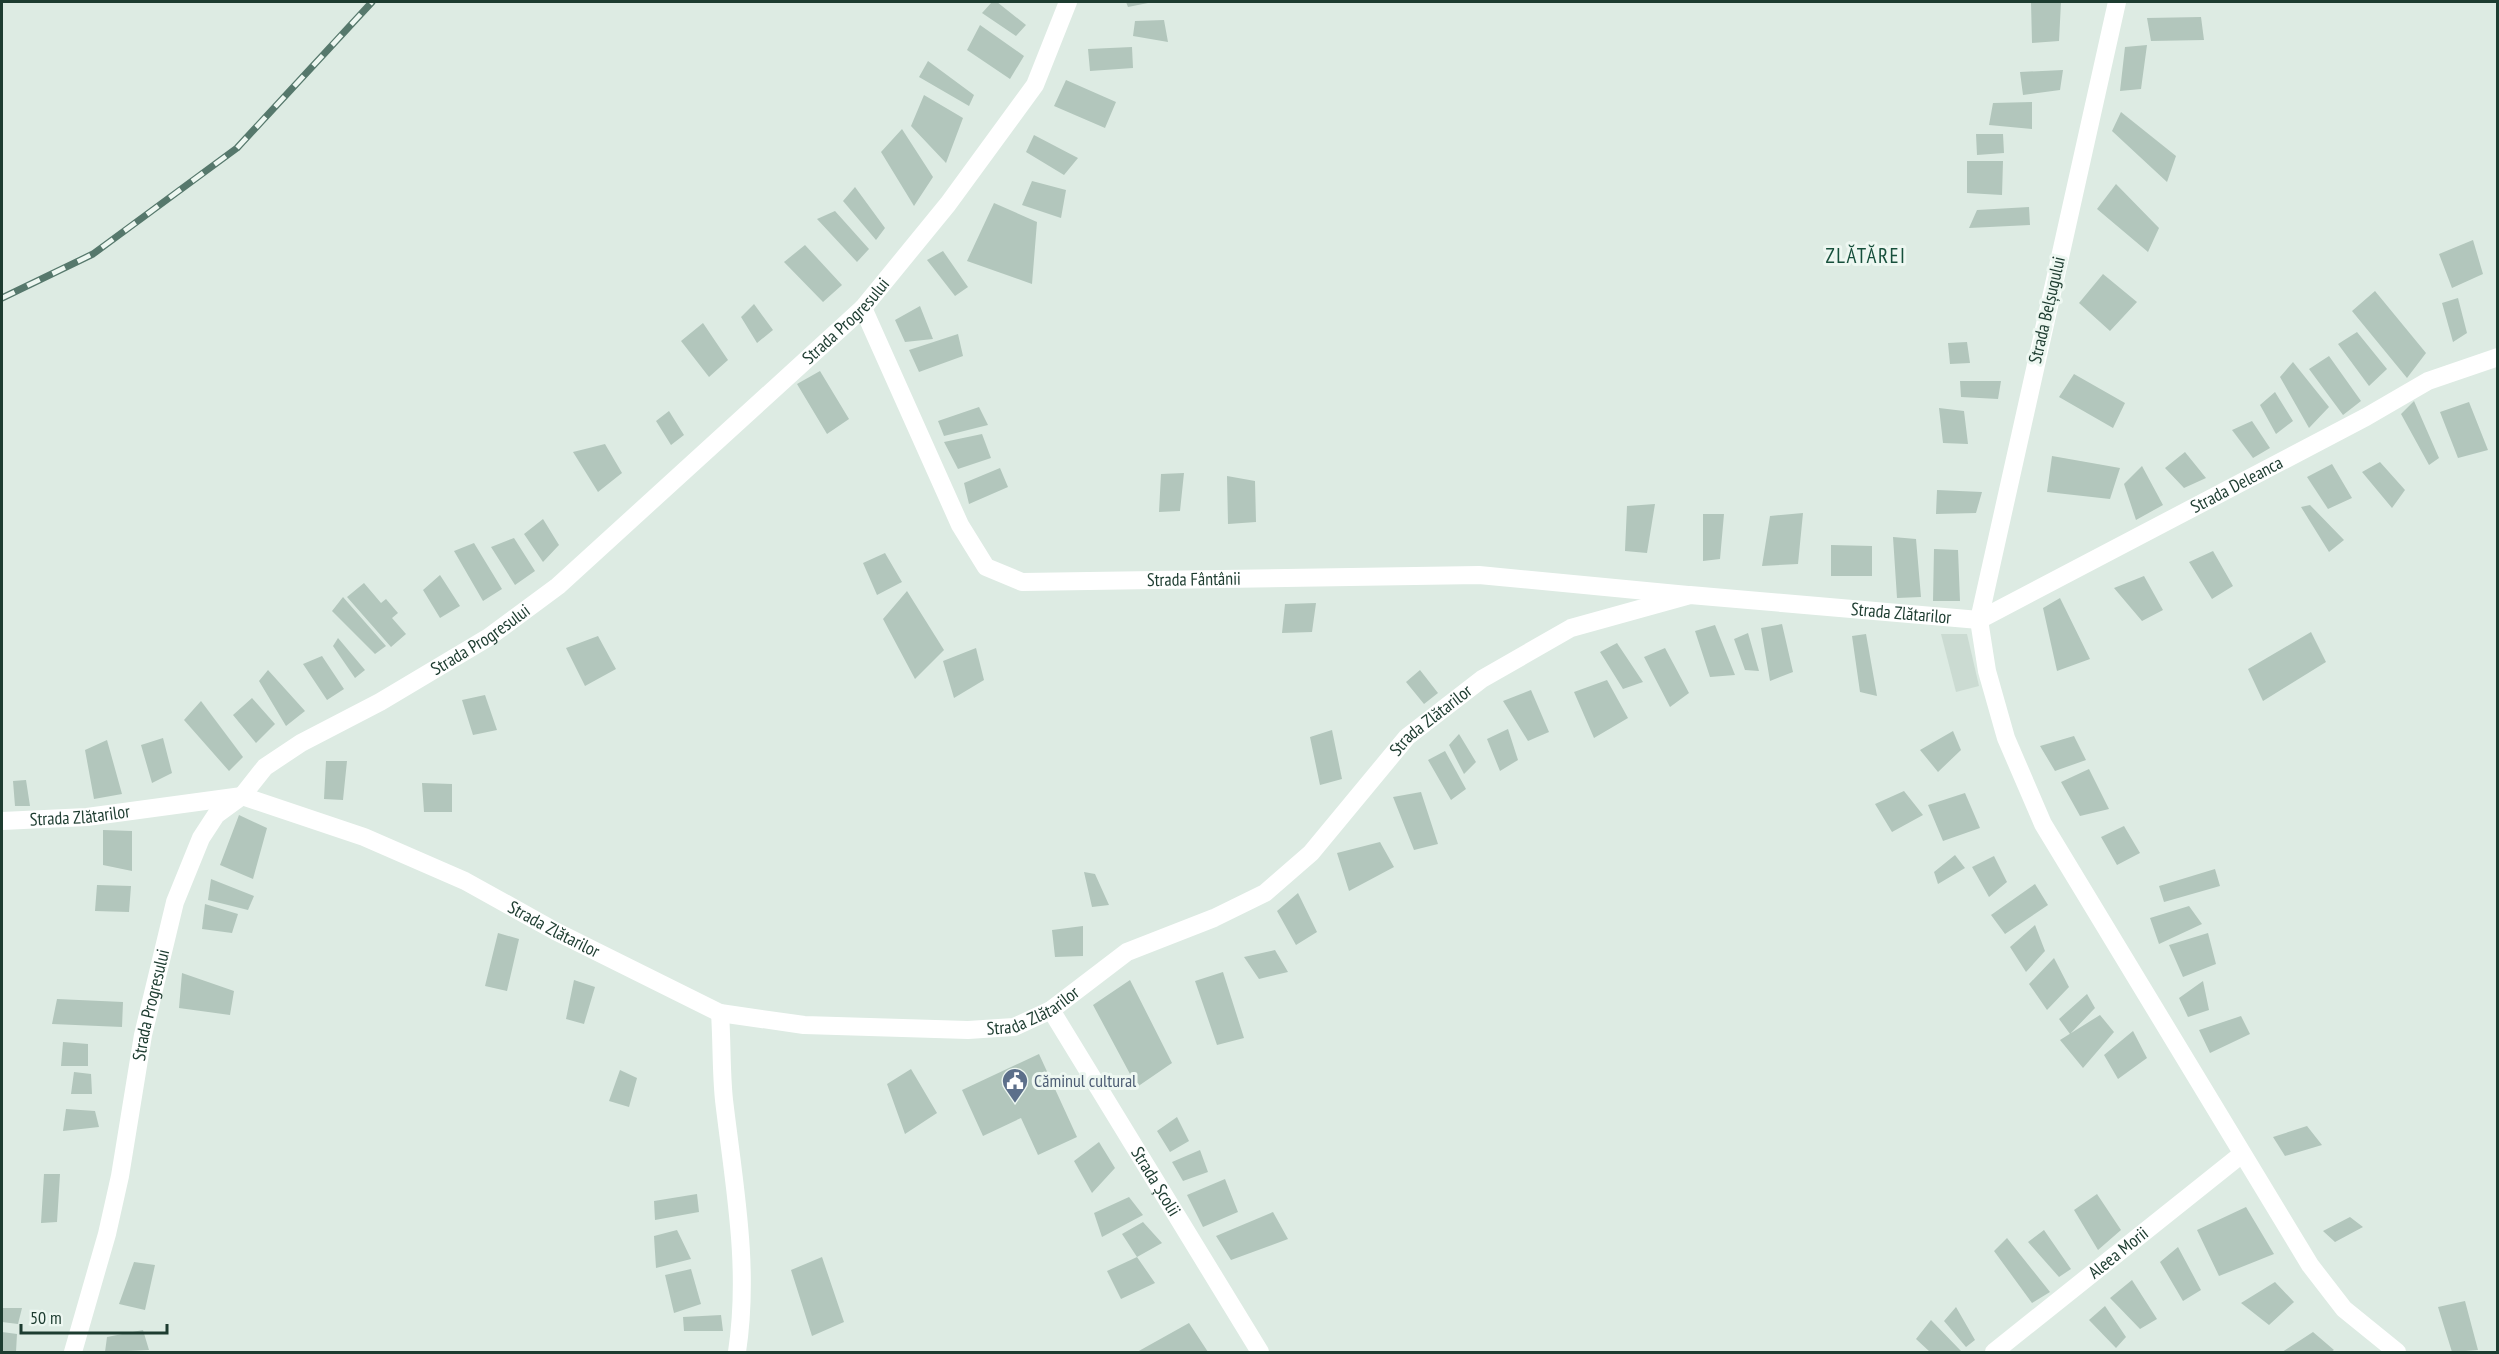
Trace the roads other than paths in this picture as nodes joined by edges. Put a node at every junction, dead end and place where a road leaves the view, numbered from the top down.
1 (1068, 2) edge
2 (2117, 2) edge
3 (863, 308) junction
4 (2498, 357) edge
5 (1690, 596) junction
6 (1979, 620) junction
7 (242, 796) junction
8 (2, 822) edge
9 (1052, 1010) junction
10 (720, 1013) junction
11 (2242, 1154) junction
12 (73, 1353) edge
13 (737, 1353) edge
14 (1260, 1353) edge
15 (1994, 1353) edge
16 (2397, 1353) edge

1 - 3 street, Strada Progresului
2 - 6 street, Strada Belșugului
3 - 5 street, Strada Fântânii
3 - 7 street, Strada Progresului
4 - 6 street, Strada Deleanca
5 - 6 street, Strada Zlătarilor
5 - 9 street, Strada Zlătarilor
6 - 11 street
7 - 8 street, Strada Zlătarilor
7 - 10 street, Strada Zlătarilor
7 - 12 street, Strada Progresului
9 - 10 street, Strada Zlătarilor
9 - 14 street, Strada Școlii
10 - 13 street
11 - 15 street, Aleea Morii
11 - 16 street

